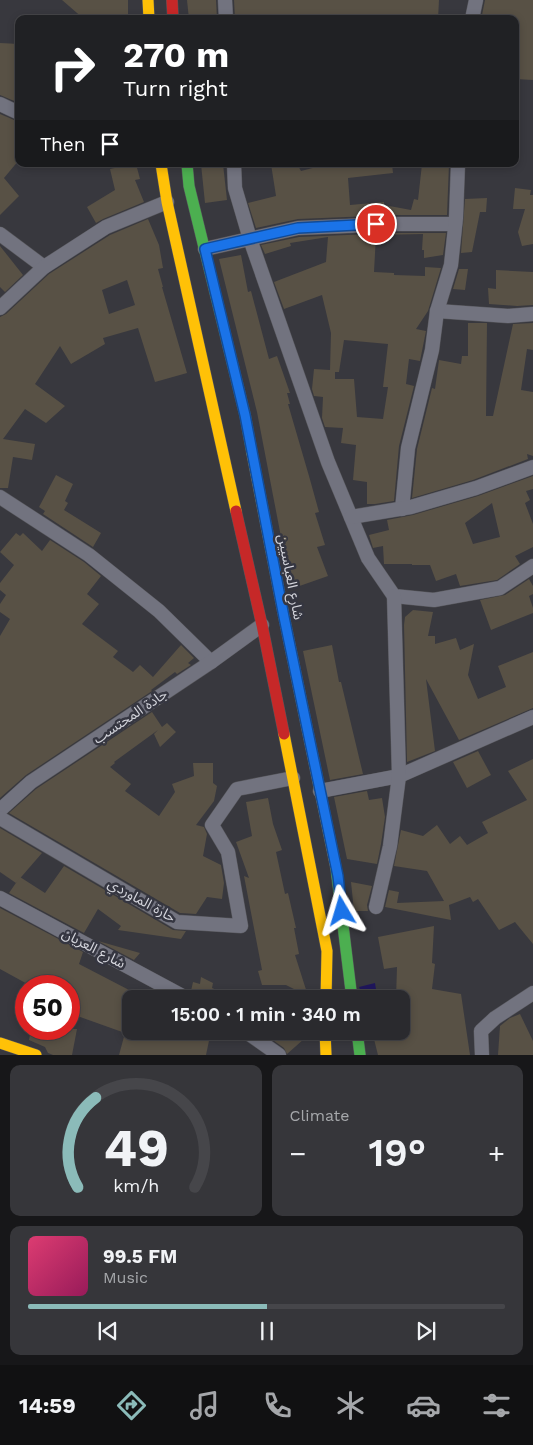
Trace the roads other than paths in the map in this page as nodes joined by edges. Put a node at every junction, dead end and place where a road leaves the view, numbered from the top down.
1 (148, 0) edge
2 (172, 0) edge
3 (225, 0) edge
4 (476, 0) edge
5 (149, 15) edge
6 (173, 15) edge
7 (226, 15) edge
8 (473, 15) edge
9 (0, 104) edge
10 (15, 111) edge
11 (161, 167) edge
12 (187, 167) edge
13 (234, 167) edge
14 (458, 167) edge
15 (167, 202) junction
16 (455, 224) junction
17 (0, 234) edge
18 (250, 239) junction
19 (205, 249) junction
20 (44, 267) junction
21 (0, 308) edge
22 (437, 311) junction
23 (533, 314) edge
24 (533, 467) edge
25 (0, 497) edge
26 (402, 509) junction
27 (351, 517) junction
28 (533, 566) edge
29 (394, 596) junction
30 (262, 625) junction
31 (211, 662) junction
32 (533, 717) edge
33 (398, 776) junction
34 (293, 778) junction
35 (320, 791) junction
36 (0, 810) edge
37 (0, 818) edge
38 (0, 898) edge
39 (376, 907) dead end
40 (171, 990) edge
41 (326, 990) edge
42 (351, 990) edge
43 (533, 993) edge
44 (258, 1040) edge
45 (325, 1040) edge
46 (358, 1040) edge
47 (0, 1043) edge
48 (36, 1055) edge
49 (279, 1055) edge
50 (326, 1055) edge
51 (360, 1055) edge
52 (482, 1055) edge

1 - 5 main road
2 - 6 main road
3 - 7 street
4 - 8 street
9 - 10 street
11 - 15 main road
12 - 19 main road, شارع العباسيين
13 - 18 street
14 - 16 street
15 - 20 street
15 - 30 main road
16 - 18 street
16 - 22 street
17 - 20 street
18 - 19 street
18 - 27 street
19 - 35 main road, شارع العباسيين
20 - 21 street
22 - 23 street
22 - 26 street
24 - 26 street
25 - 31 street
26 - 27 street
27 - 29 street
28 - 29 street
29 - 33 street
30 - 31 street, جادة المحتسب
30 - 34 main road
31 - 36 street, جادة المحتسب
32 - 33 street
33 - 35 street
33 - 39 street
34 - 37 street, حارة الماوردي
34 - 41 main road
35 - 42 main road, شارع العباسيين
38 - 40 street, شارع العريان
43 - 52 street
44 - 49 street
45 - 50 main road
46 - 51 main road
47 - 48 main road

